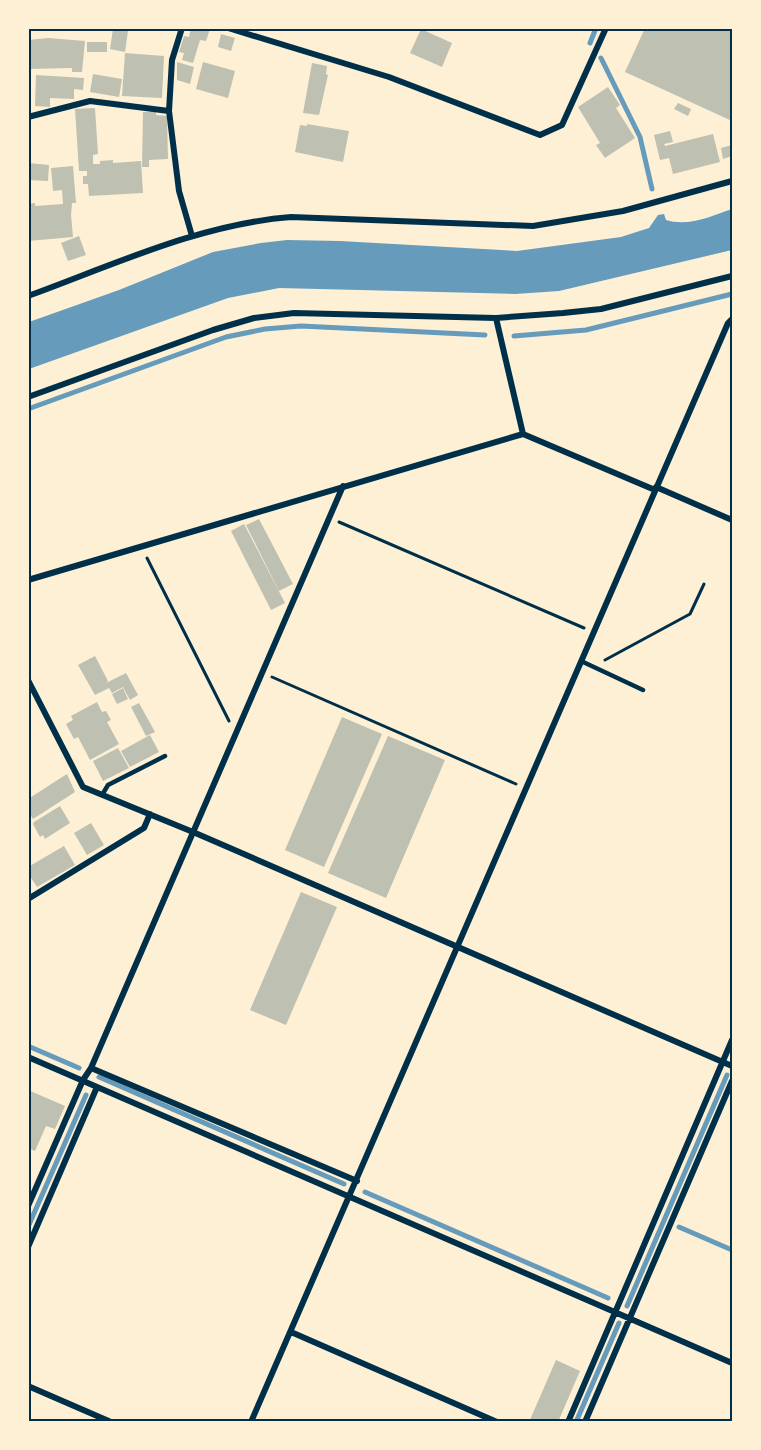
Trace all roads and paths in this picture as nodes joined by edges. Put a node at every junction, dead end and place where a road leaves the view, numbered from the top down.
1 (182, 28) edge
2 (228, 28) edge
3 (606, 28) edge
4 (169, 111) junction
5 (28, 117) edge
6 (732, 181) edge
7 (192, 236) junction
8 (732, 276) edge
9 (28, 296) edge
10 (496, 318) junction
11 (732, 319) edge
12 (28, 397) edge
13 (523, 434) junction
14 (343, 486) junction
15 (656, 489) junction
16 (329, 518) junction
17 (732, 520) edge
18 (141, 545) junction
19 (28, 580) edge
20 (704, 584) dead end
21 (594, 632) junction
22 (581, 661) junction
23 (592, 666) junction
24 (262, 673) junction
25 (28, 680) edge
26 (643, 690) dead end
27 (236, 734) junction
28 (165, 756) dead end
29 (526, 789) junction
30 (102, 795) junction
31 (150, 814) junction
32 (193, 832) junction
33 (28, 899) edge
34 (457, 948) junction
35 (732, 1040) edge
36 (28, 1057) edge
37 (723, 1062) junction
38 (732, 1066) edge
39 (91, 1068) junction
40 (83, 1080) junction
41 (732, 1081) edge
42 (97, 1087) junction
43 (357, 1181) junction
44 (350, 1197) junction
45 (28, 1206) edge
46 (28, 1247) edge
47 (615, 1312) junction
48 (630, 1318) junction
49 (291, 1332) junction
50 (732, 1363) edge
51 (28, 1386) edge
52 (111, 1422) edge
53 (251, 1422) edge
54 (497, 1422) edge
55 (568, 1422) edge
56 (585, 1422) edge

1 - 4 street
2 - 3 street
4 - 5 street
4 - 7 street
6 - 7 street
7 - 9 street
8 - 10 street
10 - 12 street
10 - 13 street
11 - 15 street
13 - 14 street
13 - 15 street
14 - 16 street
14 - 18 street
15 - 17 street
15 - 21 street
16 - 21 path
16 - 24 street
18 - 19 street
18 - 27 path
20 - 23 path
21 - 22 street
22 - 23 lane
22 - 29 street
23 - 26 lane
24 - 27 street
24 - 29 path
25 - 30 street
27 - 32 street
28 - 30 lane
29 - 34 street
30 - 31 street
31 - 32 street
31 - 33 street
32 - 34 street
32 - 39 street
34 - 37 street
34 - 43 street
35 - 37 street
36 - 40 street
37 - 38 street
37 - 47 street
39 - 40 street
39 - 43 street
40 - 42 street
40 - 45 street
41 - 48 street
42 - 44 street
42 - 46 street
43 - 44 street
44 - 47 street
44 - 49 street
47 - 48 street
47 - 55 street
48 - 50 street
48 - 56 street
49 - 53 street
49 - 54 street
51 - 52 street

